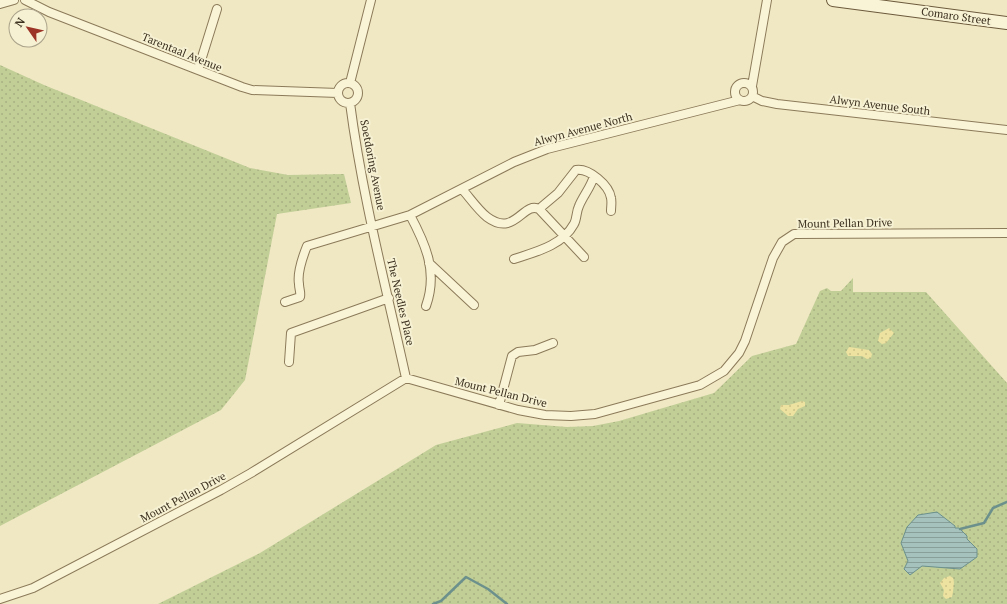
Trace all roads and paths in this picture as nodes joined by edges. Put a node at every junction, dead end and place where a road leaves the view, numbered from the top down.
1 (14, 0) edge
2 (25, 0) edge
3 (371, 0) edge
4 (767, 0) edge
5 (834, 0) edge
6 (0, 4) edge
7 (218, 9) dead end
8 (1007, 23) edge
9 (198, 70) junction
10 (350, 83) junction
11 (752, 86) junction
12 (338, 93) junction
13 (752, 96) junction
14 (740, 100) junction
15 (350, 103) junction
16 (1007, 130) edge
17 (594, 176) junction
18 (462, 189) junction
19 (539, 208) junction
20 (611, 211) dead end
21 (410, 215) junction
22 (374, 229) junction
23 (1007, 233) edge
24 (564, 236) junction
25 (584, 257) dead end
26 (514, 259) dead end
27 (429, 263) junction
28 (389, 298) junction
29 (285, 302) dead end
30 (474, 305) dead end
31 (426, 306) dead end
32 (553, 343) dead end
33 (289, 362) dead end
34 (406, 378) junction
35 (500, 405) junction
36 (0, 599) edge

1 - 6 street
2 - 9 street, Tarentaal Avenue
3 - 10 street
4 - 11 street
5 - 8 street, Comaro Street
7 - 9 street
9 - 12 street, Tarentaal Avenue
10 - 12 street
10 - 15 street
11 - 13 street
11 - 14 street
12 - 15 street
13 - 14 street
13 - 16 street, Alwyn Avenue South
14 - 18 street, Alwyn Avenue North
15 - 22 street, Soetdoring Avenue
17 - 19 street
17 - 20 street
17 - 24 street
18 - 19 street
18 - 21 street, Alwyn Avenue North
19 - 24 street
21 - 22 street, Alwyn Avenue North
21 - 27 street
22 - 28 street, The Needles Place
22 - 29 street, Alwyn Avenue North
23 - 35 street, Mount Pellan Drive
24 - 25 street
24 - 26 street
27 - 30 street
27 - 31 street
28 - 33 street
28 - 34 street, The Needles Place
32 - 35 street
34 - 35 street, Mount Pellan Drive
34 - 36 street, Mount Pellan Drive

